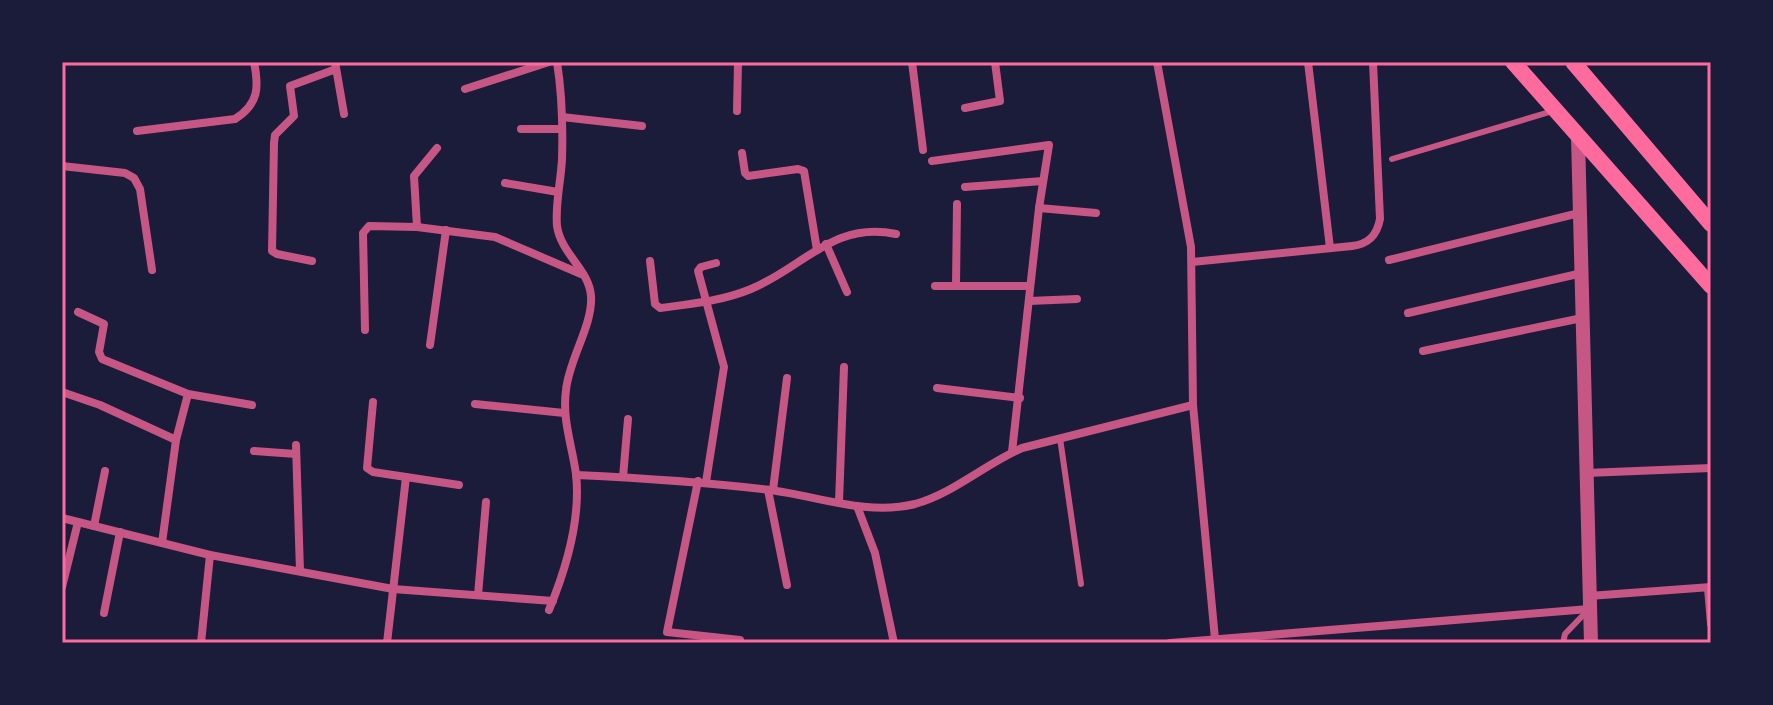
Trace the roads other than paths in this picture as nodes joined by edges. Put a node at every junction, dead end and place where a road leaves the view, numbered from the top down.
1 (254, 62) edge
2 (549, 62) edge
3 (557, 62) edge
4 (738, 62) edge
5 (912, 62) edge
6 (995, 62) edge
7 (1157, 62) edge
8 (1308, 62) edge
9 (1373, 62) edge
10 (1513, 62) edge
11 (1573, 62) edge
12 (336, 66) edge
13 (465, 89) dead end
14 (965, 108) dead end
15 (1555, 110) junction
16 (737, 111) dead end
17 (344, 114) dead end
18 (562, 117) junction
19 (642, 126) dead end
20 (521, 129) dead end
21 (562, 129) junction
22 (137, 131) dead end
23 (1578, 137) junction
24 (437, 148) dead end
25 (923, 150) dead end
26 (742, 153) dead end
27 (1392, 159) dead end
28 (932, 161) dead end
29 (62, 166) edge
30 (1043, 181) junction
31 (505, 183) dead end
32 (965, 187) dead end
33 (558, 192) junction
34 (957, 204) dead end
35 (1039, 208) junction
36 (1096, 213) dead end
37 (1579, 213) junction
38 (1711, 224) edge
39 (417, 227) junction
40 (446, 230) junction
41 (896, 234) dead end
42 (826, 244) junction
43 (1330, 248) junction
44 (817, 250) junction
45 (1389, 260) dead end
46 (312, 261) dead end
47 (650, 261) dead end
48 (1192, 262) junction
49 (716, 263) dead end
50 (152, 270) dead end
51 (1582, 273) junction
52 (583, 275) junction
53 (935, 286) dead end
54 (956, 286) junction
55 (1030, 286) junction
56 (1711, 286) edge
57 (847, 292) dead end
58 (1077, 299) dead end
59 (705, 301) junction
60 (1029, 301) junction
61 (78, 312) dead end
62 (1408, 313) dead end
63 (1582, 318) junction
64 (365, 330) dead end
65 (430, 345) dead end
66 (1423, 351) dead end
67 (844, 367) dead end
68 (787, 378) dead end
69 (937, 388) dead end
70 (62, 392) edge
71 (188, 394) junction
72 (1020, 398) junction
73 (373, 402) dead end
74 (475, 404) dead end
75 (252, 405) dead end
76 (1193, 405) junction
77 (564, 413) junction
78 (628, 419) dead end
79 (1060, 438) junction
80 (176, 440) junction
81 (254, 451) dead end
82 (1012, 452) junction
83 (1711, 468) edge
84 (105, 471) dead end
85 (1586, 473) junction
86 (576, 475) junction
87 (406, 477) junction
88 (623, 477) junction
89 (702, 481) junction
90 (459, 485) dead end
91 (771, 490) junction
92 (486, 502) dead end
93 (839, 502) junction
94 (857, 506) junction
95 (62, 518) edge
96 (78, 522) junction
97 (94, 526) junction
98 (120, 532) junction
99 (162, 543) junction
100 (210, 555) junction
101 (300, 571) junction
102 (1081, 584) dead end
103 (787, 585) dead end
104 (62, 587) edge
105 (1709, 588) edge
106 (393, 589) junction
107 (478, 595) junction
108 (553, 601) junction
109 (1589, 602) junction
110 (549, 610) dead end
111 (104, 613) dead end
112 (1711, 624) edge
113 (1301, 632) junction
114 (1215, 639) junction
115 (740, 640) dead end
116 (201, 643) edge
117 (387, 643) edge
118 (894, 643) edge
119 (1170, 643) edge
120 (1301, 643) edge
121 (1563, 643) edge
122 (1591, 643) edge

1 - 22 street
2 - 13 street
3 - 18 street
4 - 16 street
5 - 25 street
6 - 14 street
7 - 48 street
8 - 43 street
9 - 43 street
10 - 15 main road
11 - 38 main road
12 - 17 street
12 - 46 street
15 - 23 main road
15 - 27 lane
18 - 19 street
18 - 21 street
20 - 21 street
21 - 33 street
23 - 37 street
23 - 56 main road
24 - 39 street
26 - 44 street
28 - 30 street
29 - 50 street
30 - 32 street
30 - 35 street
31 - 33 street
33 - 52 street
34 - 54 street
35 - 36 street
35 - 55 street
37 - 45 street
37 - 51 street
39 - 40 street
39 - 64 street
40 - 52 street
40 - 65 street
41 - 42 street
42 - 44 street
42 - 57 street
43 - 48 street
44 - 59 street
47 - 59 street
48 - 76 street
49 - 59 street
51 - 62 street
51 - 63 street
52 - 77 street
53 - 54 street
54 - 55 street
55 - 60 street
58 - 60 street
59 - 89 street
60 - 72 street
61 - 71 street
63 - 66 street
63 - 85 street
67 - 93 street
68 - 91 street
69 - 72 street
70 - 80 street
71 - 75 street
71 - 80 street
72 - 82 street
73 - 87 street
74 - 77 street
76 - 79 street
76 - 114 street
77 - 86 street
78 - 88 street
79 - 82 street
79 - 102 lane
80 - 99 street
81 - 101 street
82 - 94 street
83 - 85 street
84 - 97 street
85 - 109 street
86 - 88 street
86 - 108 street
87 - 90 street
87 - 106 street
88 - 89 street
89 - 91 street
89 - 115 street
91 - 93 street
91 - 103 street
92 - 107 street
93 - 94 street
94 - 118 street
95 - 96 street
96 - 97 street
96 - 104 street
97 - 98 street
98 - 99 street
98 - 111 street
99 - 100 street
100 - 101 street
100 - 116 street
101 - 106 street
105 - 109 street
105 - 112 street
106 - 107 street
106 - 117 street
107 - 108 street
108 - 110 street
109 - 113 street
109 - 121 lane
109 - 122 street
113 - 114 street
113 - 120 street
114 - 119 street

